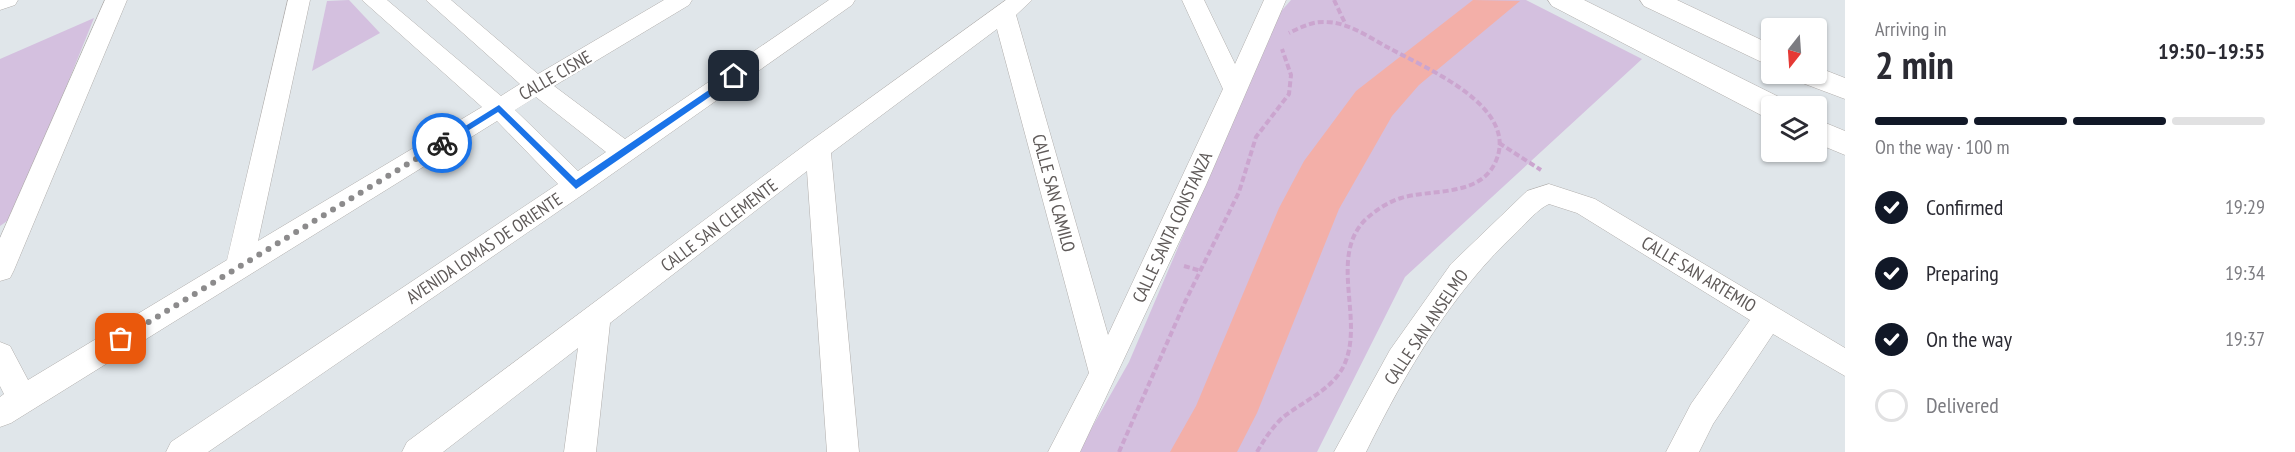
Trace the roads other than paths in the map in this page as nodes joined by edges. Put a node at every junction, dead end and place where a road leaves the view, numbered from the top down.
1 (7, 0) edge
2 (116, 0) edge
3 (299, 0) edge
4 (374, 0) edge
5 (437, 0) edge
6 (681, 0) edge
7 (844, 0) edge
8 (1193, 0) edge
9 (1275, 0) edge
10 (1562, 0) edge
11 (1654, 0) edge
12 (0, 3) edge
13 (1012, 6) edge
14 (1761, 52) edge
15 (1827, 82) edge
16 (537, 86) junction
17 (1234, 87) junction
18 (1845, 89) edge
19 (1761, 101) edge
20 (499, 108) junction
21 (1827, 135) edge
22 (1845, 144) edge
23 (818, 149) junction
24 (624, 152) junction
25 (576, 186) junction
26 (1549, 194) joint
27 (239, 267) junction
28 (0, 270) edge
29 (1768, 316) junction
30 (596, 318) junction
31 (0, 355) edge
32 (1845, 363) edge
33 (1104, 374) junction
34 (11, 406) edge
35 (182, 452) edge
36 (418, 452) edge
37 (580, 452) edge
38 (843, 452) edge
39 (1064, 452) edge
40 (1350, 452) edge
41 (1682, 452) edge

1 - 12 street
2 - 28 street
3 - 27 street
4 - 20 street
5 - 16 street
6 - 16 street, CALLE CISNE
7 - 24 street, AVENIDA LOMAS DE ORIENTE
8 - 17 street
9 - 17 street, CALLE SANTA CONSTANZA
10 - 19 street
11 - 14 street
13 - 23 street, CALLE SAN CLEMENTE
13 - 33 street, CALLE SAN CAMILO
15 - 18 street
16 - 20 street, CALLE CISNE
16 - 24 street
17 - 33 street, CALLE SANTA CONSTANZA
20 - 25 street
20 - 27 street, CALLE CISNE
21 - 22 street
23 - 30 street, CALLE SAN CLEMENTE
23 - 38 street
24 - 25 street, AVENIDA LOMAS DE ORIENTE
25 - 35 street, AVENIDA LOMAS DE ORIENTE
26 - 29 street, CALLE SAN ARTEMIO
26 - 40 street, CALLE SAN ANSELMO
27 - 34 street, CALLE CISNE
29 - 32 street, CALLE SAN ARTEMIO
29 - 41 street
30 - 36 street, CALLE SAN CLEMENTE
30 - 37 street
31 - 34 street
33 - 39 street, CALLE SANTA CONSTANZA

